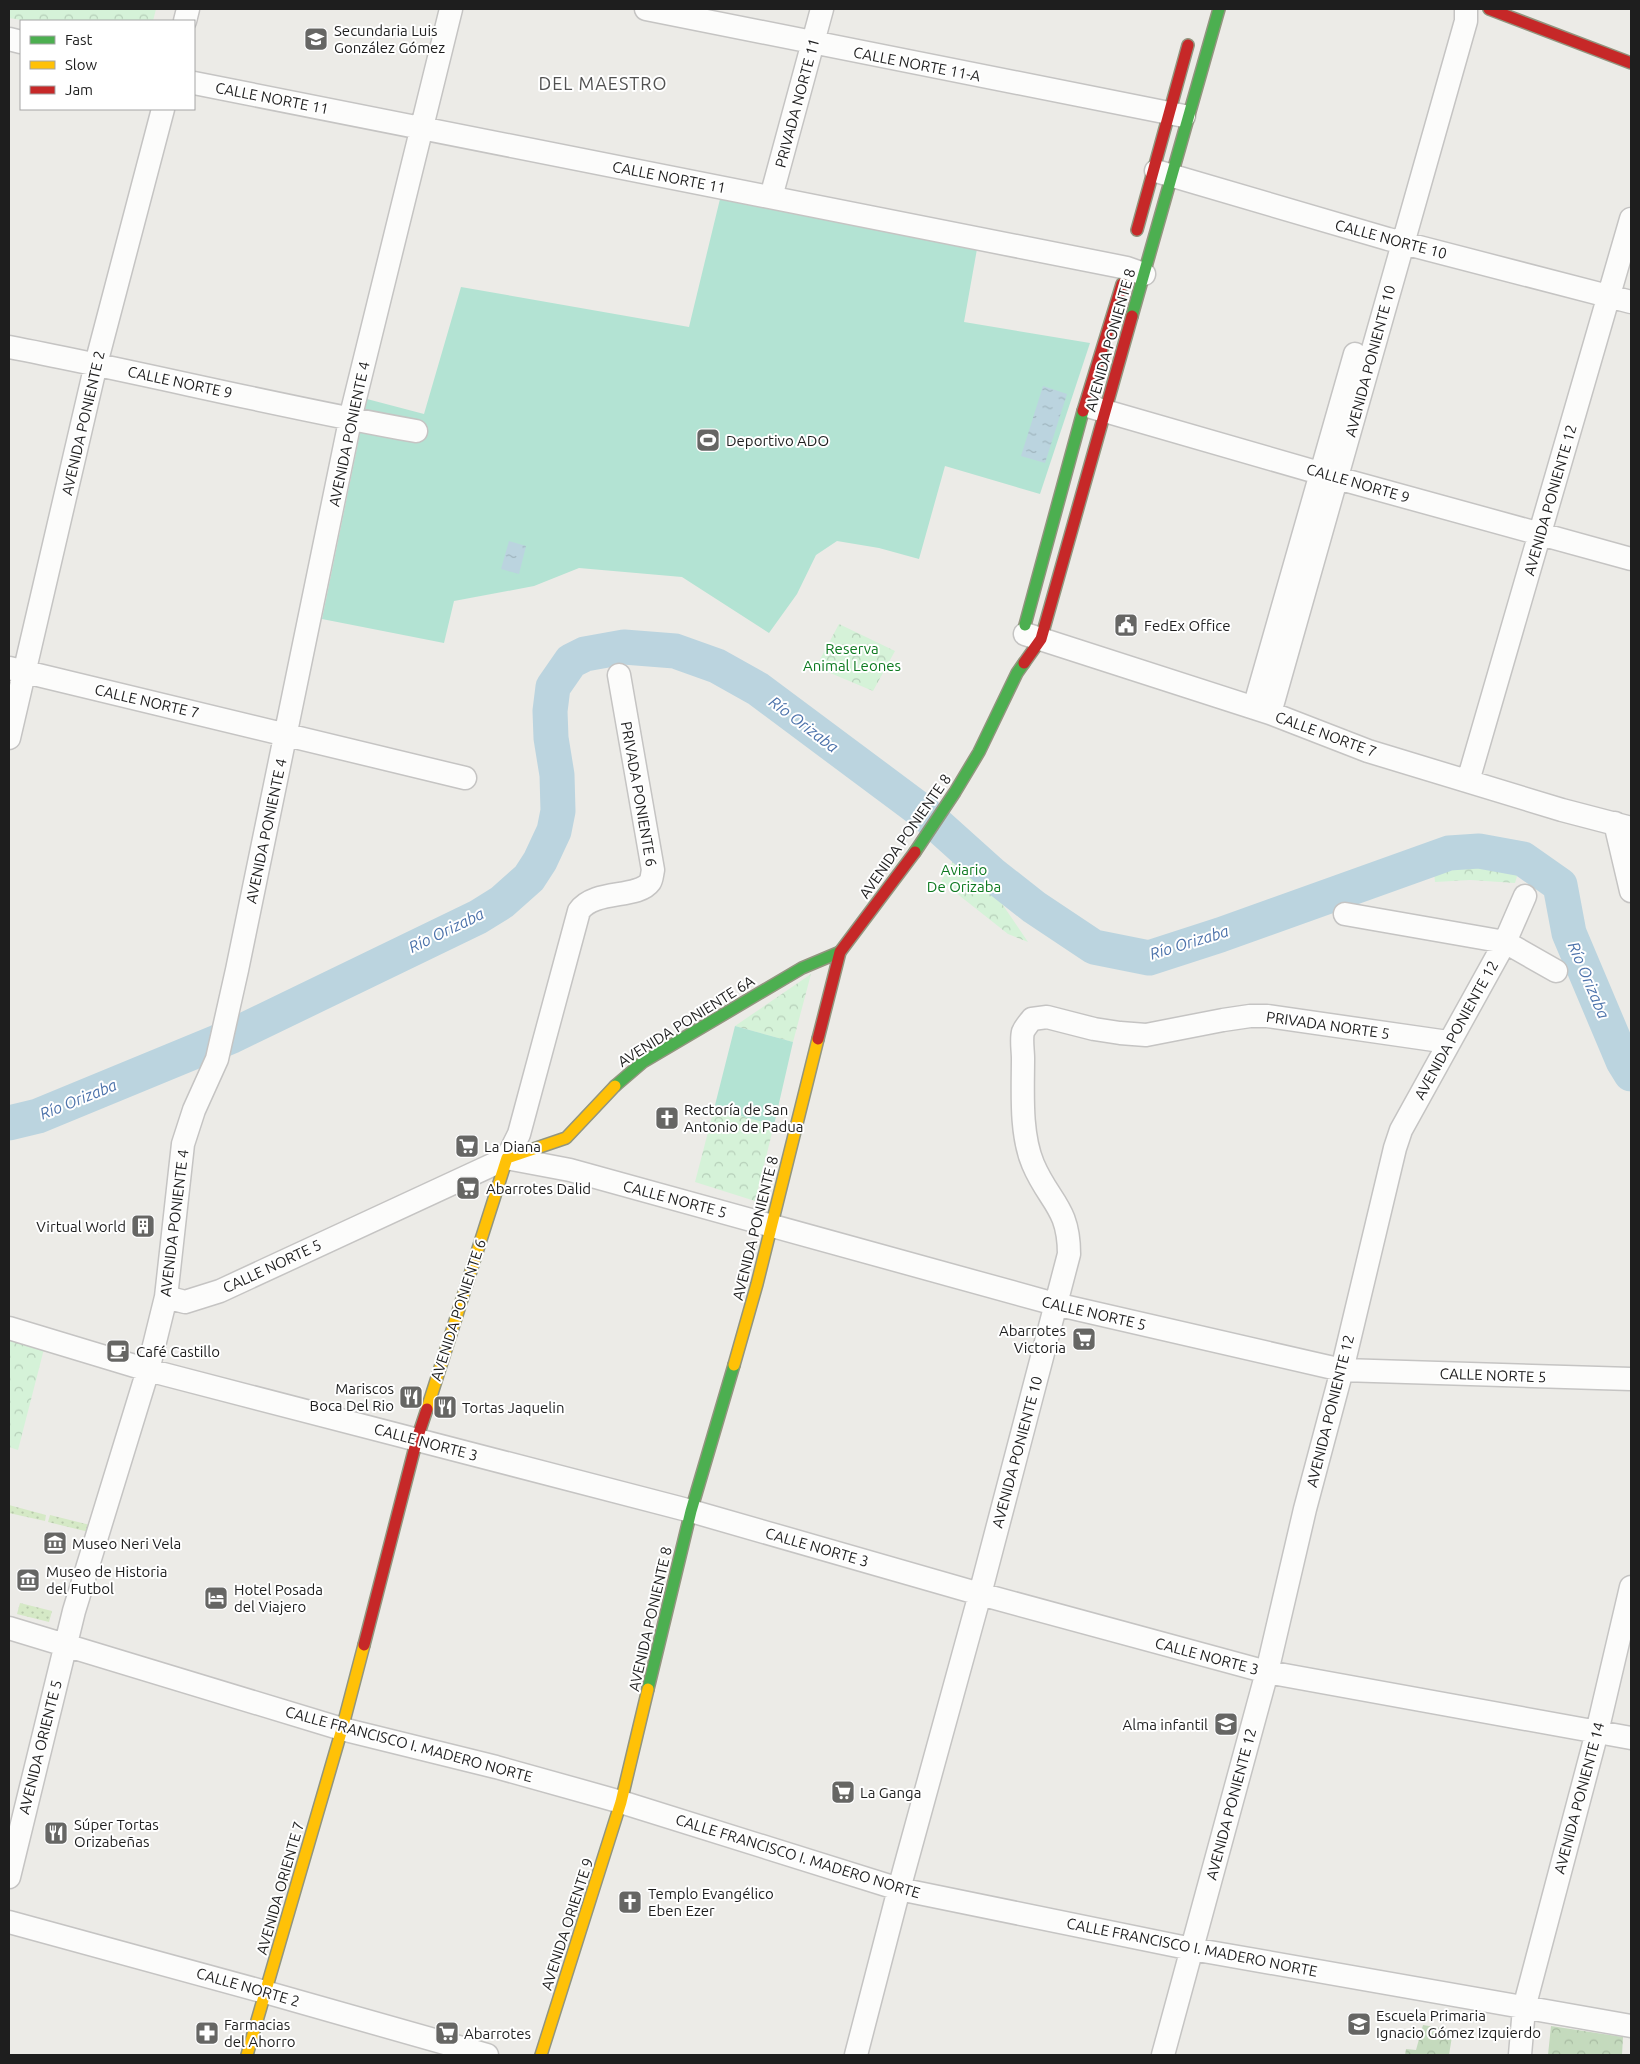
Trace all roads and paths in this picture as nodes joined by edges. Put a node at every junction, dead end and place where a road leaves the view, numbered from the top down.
1 (451, 9) edge
2 (646, 9) edge
3 (822, 9) edge
4 (1219, 9) edge
5 (1458, 9) edge
6 (1466, 9) edge
7 (1489, 9) edge
8 (1191, 37) dead end
9 (812, 43) junction
10 (1631, 63) edge
11 (195, 83) edge
12 (163, 110) edge
13 (1178, 115) junction
14 (422, 127) junction
15 (1162, 173) junction
16 (771, 197) junction
17 (1631, 219) edge
18 (1395, 241) junction
19 (1134, 242) dead end
20 (1133, 267) junction
21 (1608, 295) junction
22 (1631, 302) edge
23 (9, 347) edge
24 (96, 364) junction
25 (1095, 408) junction
26 (351, 419) junction
27 (416, 431) dead end
28 (1330, 476) junction
29 (1541, 534) junction
30 (1631, 559) edge
31 (1032, 636) junction
32 (17, 670) edge
33 (1017, 673) junction
34 (619, 674) dead end
35 (1262, 710) junction
36 (286, 734) junction
37 (9, 738) edge
38 (465, 778) dead end
39 (1468, 781) junction
40 (1623, 825) edge
41 (1631, 891) edge
42 (1525, 896) dead end
43 (593, 900) joint
44 (1345, 914) dead end
45 (1506, 942) junction
46 (840, 952) junction
47 (1556, 971) dead end
48 (1032, 1019) joint
49 (1448, 1042) junction
50 (566, 1138) junction
51 (507, 1158) junction
52 (570, 1170) junction
53 (770, 1226) junction
54 (166, 1297) junction
55 (1055, 1304) junction
56 (9, 1328) edge
57 (148, 1370) junction
58 (1342, 1370) junction
59 (1631, 1379) edge
60 (417, 1439) junction
61 (691, 1511) junction
62 (1631, 1587) edge
63 (980, 1594) junction
64 (9, 1628) edge
65 (65, 1647) junction
66 (1267, 1672) junction
67 (342, 1729) junction
68 (1597, 1732) junction
69 (1631, 1738) edge
70 (621, 1802) junction
71 (9, 1876) edge
72 (899, 1889) junction
73 (9, 1922) edge
74 (1192, 1949) junction
75 (266, 1992) junction
76 (1524, 2008) junction
77 (1631, 2026) edge
78 (247, 2055) edge
79 (487, 2055) edge
80 (541, 2055) edge
81 (856, 2055) edge
82 (1163, 2055) edge
83 (1520, 2055) edge

1 - 14 street, AVENIDA PONIENTE 4
2 - 9 street, CALLE NORTE 11-A
3 - 9 street, PRIVADA NORTE 11
4 - 13 street, AVENIDA PONIENTE 8
5 - 18 street, AVENIDA PONIENTE 10
6 - 18 street, AVENIDA PONIENTE 10
7 - 10 street
8 - 13 street, AVENIDA PONIENTE 8
9 - 13 street, CALLE NORTE 11-A
9 - 16 street, PRIVADA NORTE 11
11 - 14 street, CALLE NORTE 11
12 - 24 street, AVENIDA PONIENTE 2
13 - 15 street, AVENIDA PONIENTE 8
13 - 15 street, AVENIDA PONIENTE 8
14 - 16 street, CALLE NORTE 11
14 - 26 street, AVENIDA PONIENTE 4
15 - 18 street, CALLE NORTE 10
15 - 19 street, AVENIDA PONIENTE 8
15 - 20 street, AVENIDA PONIENTE 8
16 - 20 street, CALLE NORTE 11
17 - 21 street, AVENIDA PONIENTE 12
18 - 21 street, CALLE NORTE 10
18 - 28 street, AVENIDA PONIENTE 10
20 - 25 street, AVENIDA PONIENTE 8
20 - 25 street, AVENIDA PONIENTE 8
21 - 22 street, CALLE NORTE 10
21 - 29 street, AVENIDA PONIENTE 12
23 - 24 street, CALLE NORTE 9
24 - 26 street, CALLE NORTE 9
24 - 32 street, AVENIDA PONIENTE 2
25 - 28 street, CALLE NORTE 9
25 - 31 street, AVENIDA PONIENTE 8
25 - 31 street, AVENIDA PONIENTE 8
26 - 27 street, CALLE NORTE 9
26 - 36 street, AVENIDA PONIENTE 4
28 - 29 street, CALLE NORTE 9
28 - 35 street, AVENIDA PONIENTE 10
29 - 30 street, CALLE NORTE 9
29 - 39 street, AVENIDA PONIENTE 12
31 - 33 street, AVENIDA PONIENTE 8
31 - 33 street, AVENIDA PONIENTE 8
31 - 35 street, CALLE NORTE 7
32 - 36 street, CALLE NORTE 7
32 - 37 street, AVENIDA PONIENTE 2
33 - 46 street, AVENIDA PONIENTE 8
34 - 43 street, PRIVADA PONIENTE 6
35 - 39 street, CALLE NORTE 7
36 - 38 street, CALLE NORTE 7
36 - 54 street, AVENIDA PONIENTE 4
39 - 40 street, CALLE NORTE 7
40 - 41 street
42 - 45 street, AVENIDA PONIENTE 12
43 - 51 street, AVENIDA PONIENTE 6
44 - 45 street
45 - 47 street
45 - 49 street, AVENIDA PONIENTE 12
46 - 50 street, AVENIDA PONIENTE 6A
46 - 53 street, AVENIDA PONIENTE 8
48 - 49 street, PRIVADA NORTE 5
48 - 55 street, AVENIDA PONIENTE 10
49 - 58 street, AVENIDA PONIENTE 12
50 - 51 street, AVENIDA PONIENTE 6A
50 - 52 street
51 - 52 street, CALLE NORTE 5
51 - 54 street, CALLE NORTE 5
51 - 60 street, AVENIDA PONIENTE 6
52 - 53 street, CALLE NORTE 5
53 - 55 street, CALLE NORTE 5
53 - 61 street, AVENIDA PONIENTE 8
54 - 57 street, AVENIDA PONIENTE 4
55 - 58 street, CALLE NORTE 5
55 - 63 street, AVENIDA PONIENTE 10
56 - 57 street, CALLE NORTE 3
57 - 60 street, CALLE NORTE 3
57 - 65 street, AVENIDA PONIENTE 4
58 - 59 street, CALLE NORTE 5
58 - 66 street, AVENIDA PONIENTE 12
60 - 61 street, CALLE NORTE 3
60 - 67 street, AVENIDA PONIENTE 6
61 - 63 street, CALLE NORTE 3
61 - 70 street, AVENIDA PONIENTE 8
62 - 68 street, AVENIDA PONIENTE 14
63 - 66 street, CALLE NORTE 3
63 - 72 street, AVENIDA PONIENTE 10
64 - 65 street, CALLE FRANCISCO I. MADERO NORTE
65 - 67 street, CALLE FRANCISCO I. MADERO NORTE
65 - 71 street, AVENIDA ORIENTE 5
66 - 68 street, CALLE NORTE 3
66 - 74 street, AVENIDA PONIENTE 12
67 - 70 street, CALLE FRANCISCO I. MADERO NORTE
67 - 75 street, AVENIDA ORIENTE 7
68 - 69 street, CALLE NORTE 3
68 - 76 street, AVENIDA PONIENTE 14
70 - 72 street, CALLE FRANCISCO I. MADERO NORTE
70 - 80 street, AVENIDA ORIENTE 9
72 - 74 street, CALLE FRANCISCO I. MADERO NORTE
72 - 81 street, AVENIDA PONIENTE 10
73 - 75 street, CALLE NORTE 2
74 - 76 street, CALLE FRANCISCO I. MADERO NORTE
74 - 82 street, AVENIDA PONIENTE 12
75 - 78 street, AVENIDA ORIENTE 7
75 - 79 street, CALLE NORTE 2
76 - 77 street, CALLE FRANCISCO I. MADERO NORTE
76 - 83 street, AVENIDA PONIENTE 14

